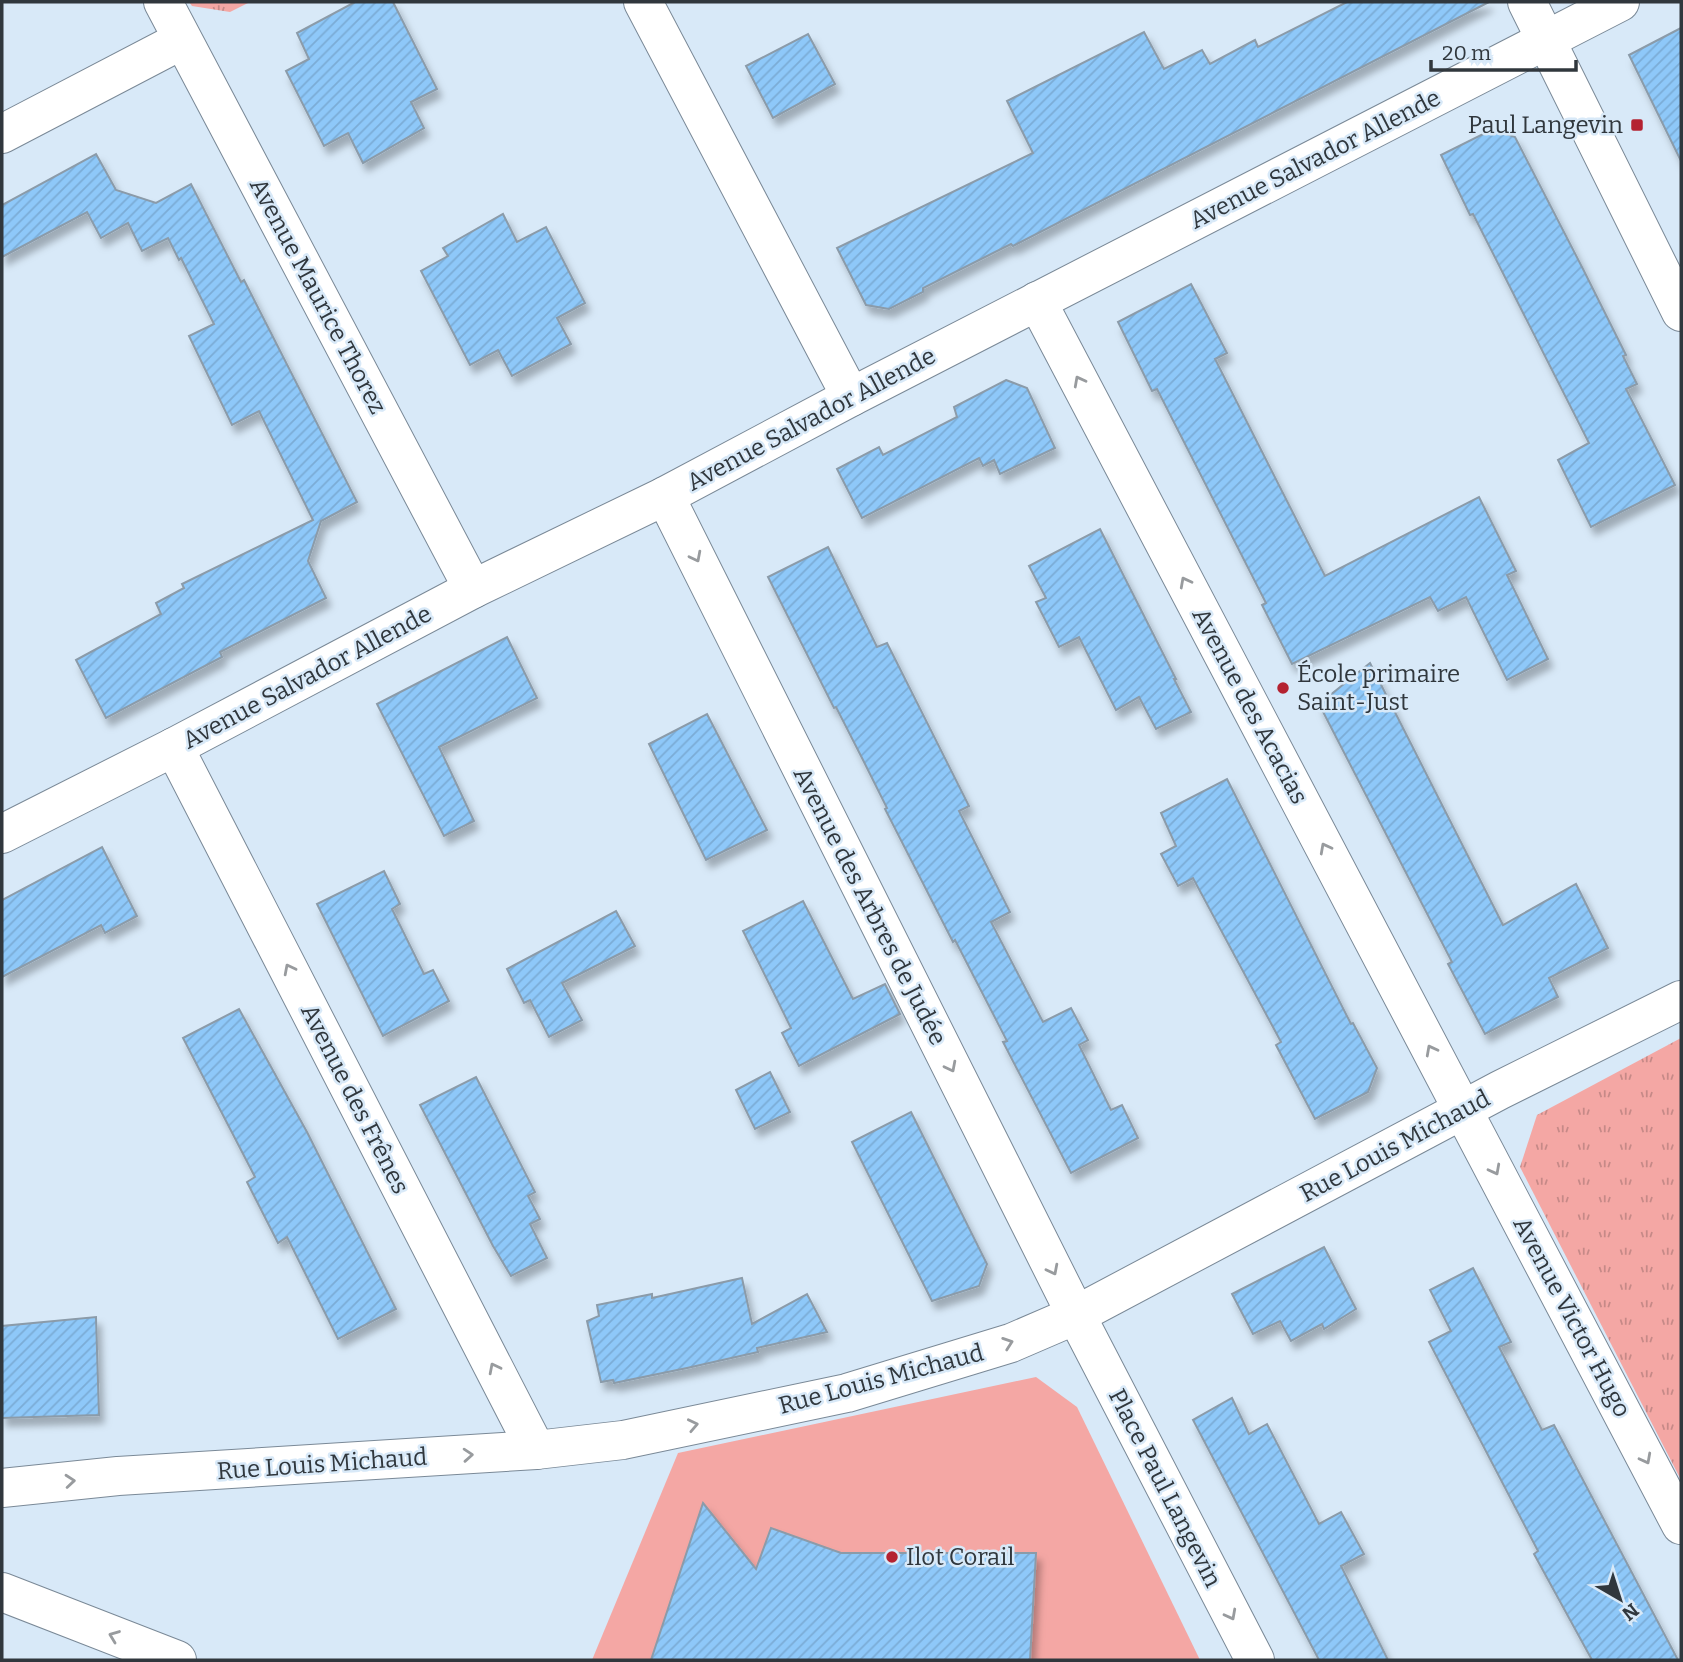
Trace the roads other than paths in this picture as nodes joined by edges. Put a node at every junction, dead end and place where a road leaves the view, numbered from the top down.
1 (163, 2) edge
2 (643, 2) edge
3 (1527, 2) edge
4 (1620, 2) edge
5 (182, 40) junction
6 (1547, 40) junction
7 (2, 134) edge
8 (1037, 301) junction
9 (1681, 312) edge
10 (850, 397) junction
11 (665, 496) junction
12 (473, 589) junction
13 (174, 747) junction
14 (2, 834) edge
15 (1681, 1000) edge
16 (1463, 1110) junction
17 (1076, 1315) junction
18 (536, 1450) junction
19 (2, 1488) edge
20 (1681, 1525) edge
21 (2, 1592) edge
22 (177, 1660) edge
23 (1255, 1660) edge

1 - 5 street, Avenue Maurice Thorez
2 - 10 street
3 - 6 street
4 - 6 street, Avenue Salvador Allende
5 - 7 street
5 - 12 street, Avenue Maurice Thorez
6 - 8 street, Avenue Salvador Allende
6 - 9 street
8 - 10 street, Avenue Salvador Allende
16 -> 8 street, Avenue des Acacias
10 - 11 street, Avenue Salvador Allende
11 - 12 street, Avenue Salvador Allende
11 -> 17 street, Avenue des Arbres de Judée
12 - 13 street, Avenue Salvador Allende
13 - 14 street, Avenue Salvador Allende
18 -> 13 street, Avenue des Frênes
15 - 16 street, Rue Louis Michaud
16 - 17 street, Rue Louis Michaud
16 -> 20 street, Avenue Victor Hugo
18 -> 17 street, Rue Louis Michaud
17 -> 23 street, Place Paul Langevin
19 -> 18 street, Rue Louis Michaud
22 -> 21 street

